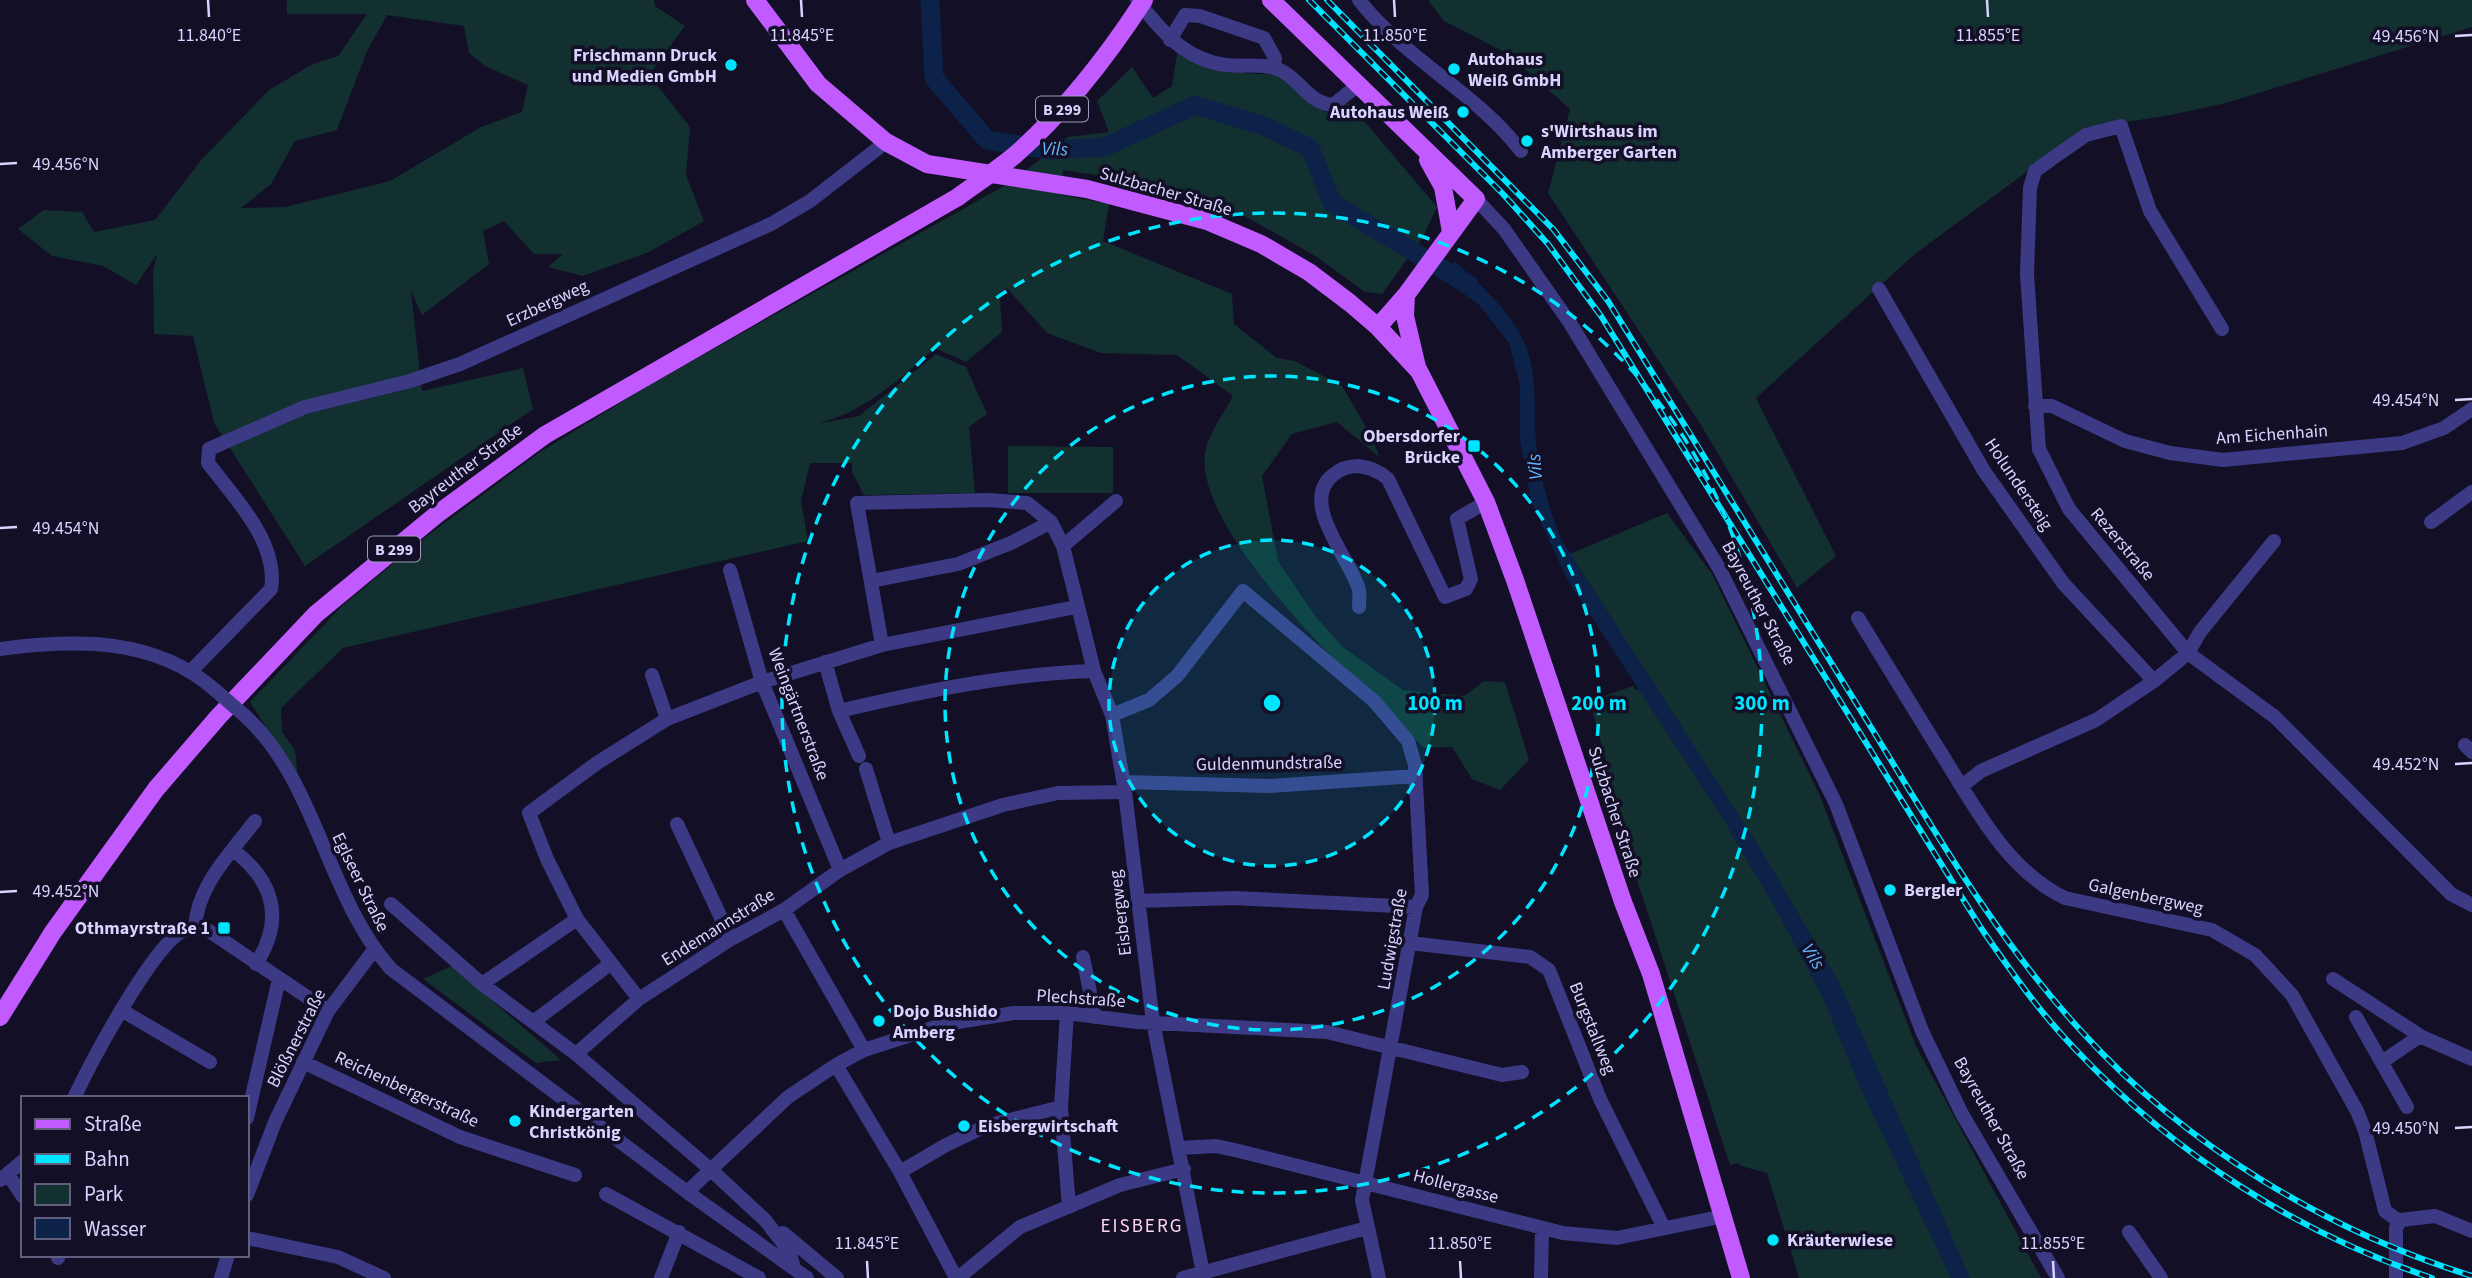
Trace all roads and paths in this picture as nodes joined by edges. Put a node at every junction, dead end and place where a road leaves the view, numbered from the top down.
1 (755, 0) edge
2 (1137, 0) edge
3 (1143, 0) edge
4 (1271, 0) edge
5 (1359, 0) edge
6 (1170, 40) junction
7 (1273, 68) junction
8 (1358, 85) junction
9 (886, 142) junction
10 (1419, 144) junction
11 (1521, 151) dead end
12 (1476, 199) junction
13 (1451, 232) junction
14 (1879, 289) dead end
15 (1398, 314) junction
16 (1378, 327) junction
17 (2222, 329) dead end
18 (1419, 371) junction
19 (2035, 406) junction
20 (2472, 409) edge
21 (2472, 492) edge
22 (1116, 501) dead end
23 (1486, 502) junction
24 (1051, 522) junction
25 (2431, 522) dead end
26 (2274, 541) dead end
27 (1063, 546) junction
28 (730, 570) dead end
29 (871, 581) junction
30 (1076, 607) junction
31 (1359, 607) dead end
32 (1858, 618) dead end
33 (882, 645) junction
34 (0, 649) edge
35 (2188, 653) junction
36 (825, 662) junction
37 (1094, 671) junction
38 (190, 672) junction
39 (652, 676) dead end
40 (2154, 681) junction
41 (762, 682) junction
42 (839, 711) junction
43 (1112, 715) junction
44 (667, 719) junction
45 (1416, 776) junction
46 (1962, 786) junction
47 (1124, 787) junction
48 (255, 821) dead end
49 (677, 824) dead end
50 (889, 843) junction
51 (233, 850) junction
52 (840, 870) junction
53 (1137, 901) junction
54 (391, 904) dead end
55 (2472, 905) edge
56 (1416, 907) junction
57 (784, 910) junction
58 (577, 919) junction
59 (195, 929) junction
60 (731, 939) junction
61 (1410, 943) junction
62 (374, 950) junction
63 (1083, 957) dead end
64 (256, 964) junction
65 (610, 964) junction
66 (279, 979) junction
67 (2333, 979) dead end
68 (482, 984) junction
69 (639, 999) junction
70 (121, 1010) junction
71 (328, 1011) junction
72 (1067, 1013) junction
73 (0, 1017) edge
74 (1095, 1017) junction
75 (2356, 1017) dead end
76 (533, 1022) junction
77 (1153, 1022) junction
78 (2420, 1035) junction
79 (1392, 1049) junction
80 (864, 1050) junction
81 (576, 1054) junction
82 (2472, 1059) edge
83 (210, 1062) dead end
84 (303, 1062) junction
85 (2382, 1062) junction
86 (836, 1065) junction
87 (1522, 1072) dead end
88 (75, 1096) edge
89 (1061, 1107) junction
90 (2407, 1107) dead end
91 (248, 1114) edge
92 (1180, 1148) junction
93 (21, 1163) edge
94 (710, 1169) junction
95 (1184, 1169) junction
96 (900, 1172) junction
97 (575, 1175) dead end
98 (4, 1177) edge
99 (1367, 1183) junction
100 (248, 1189) edge
101 (687, 1192) junction
102 (606, 1194) dead end
103 (21, 1195) edge
104 (1069, 1207) junction
105 (1724, 1216) junction
106 (765, 1220) junction
107 (2400, 1222) junction
108 (1367, 1228) junction
109 (1664, 1228) junction
110 (1542, 1229) junction
111 (2472, 1231) edge
112 (679, 1232) junction
113 (2129, 1232) dead end
114 (248, 1238) edge
115 (227, 1257) edge
116 (794, 1268) junction
117 (1203, 1276) edge
118 (221, 1278) edge
119 (384, 1278) edge
120 (661, 1278) edge
121 (759, 1278) edge
122 (807, 1278) edge
123 (837, 1278) edge
124 (957, 1278) edge
125 (1183, 1278) edge
126 (1379, 1278) edge
127 (1541, 1278) edge
128 (1741, 1278) edge
129 (2058, 1278) edge
130 (2161, 1278) edge
131 (2396, 1278) edge

1 - 9 main road, Sulzbacher Straße
2 - 6 street
3 - 73 main road, Bayreuther Straße / B 299, bridge
4 - 8 main road, Bayreuther Straße
5 - 11 street
6 - 7 street
6 - 7 street
7 - 8 street
8 - 10 main road, Bayreuther Straße
9 - 16 main road, Sulzbacher Straße
9 - 38 street, Erzbergweg
10 - 12 main road, Bayreuther Straße
10 - 13 main road, Bayreuther Straße
12 - 13 main road
12 - 129 street, Bayreuther Straße
13 - 15 main road
14 - 40 street, Holundersteig
15 - 16 main road
15 - 18 main road, Sulzbacher Straße
16 - 18 main road, Sulzbacher Straße
17 - 19 street, Rezerstraße
18 - 23 main road, Sulzbacher Straße
19 - 20 street, Am Eichenhain
19 - 35 street, Rezerstraße
21 - 25 street
22 - 27 street
23 - 31 street
23 - 105 main road, Sulzbacher Straße
24 - 27 street, Eisbergweg
24 - 29 street
24 - 29 street, Eisbergweg
26 - 35 street
27 - 30 street, Eisbergweg
28 - 41 street, Weingärtnerstraße
29 - 33 street
30 - 33 street
30 - 37 street, Eisbergweg
32 - 46 street, Galgenbergweg
33 - 36 street
34 - 38 street, Eglseer Straße
35 - 40 street
35 - 55 street, Rezerstraße
36 - 41 street
36 - 42 street
37 - 42 street
37 - 43 street, Eisbergweg
38 - 62 street, Eglseer Straße, bridge
39 - 44 street
40 - 46 street
41 - 44 street
41 - 52 street, Weingärtnerstraße
42 - 50 street
43 - 45 street, Ludwigstraße
43 - 47 street, Eisbergweg
44 - 58 street
45 - 47 street, Guldenmundstraße
45 - 56 street, Ludwigstraße
46 - 107 street, Galgenbergweg
47 - 50 street, Endemannstraße
47 - 53 street, Eisbergweg
48 - 51 street
49 - 60 street
50 - 52 street, Endemannstraße
51 - 59 street
51 - 64 street
52 - 57 street, Endemannstraße
53 - 56 street
53 - 77 street, Eisbergweg
54 - 68 street, Eglseer Straße
56 - 61 street, Ludwigstraße
57 - 60 street, Endemannstraße
57 - 80 street
58 - 65 street
58 - 68 street
59 - 64 street
59 - 70 street
60 - 69 street, Endemannstraße
61 - 79 street, Ludwigstraße
61 - 109 street, Burgstallweg
62 - 71 street, Blößnerstraße
62 - 101 street, Eglseer Straße
63 - 74 street
64 - 66 street
65 - 69 street
65 - 76 street
66 - 71 street
66 - 91 street, Blößnerstraße
67 - 78 street
68 - 76 street, Eglseer Straße
69 - 81 street, Endemannstraße
70 - 83 street
70 - 88 street
71 - 84 street, Blößnerstraße
72 - 74 street, Plechstraße
72 - 80 street, Plechstraße
72 - 89 street
74 - 77 street, Plechstraße
75 - 85 street
76 - 81 street, Eglseer Straße
77 - 79 street, Plechstraße
77 - 92 street, Eisbergweg
78 - 82 street
78 - 85 street
79 - 87 street, Plechstraße
79 - 99 street, Ludwigstraße
80 - 86 street, Plechstraße
81 - 94 street, Eglseer Straße
84 - 97 street, Reichenbergerstraße
84 - 100 street, Blößnerstraße
85 - 90 street
86 - 94 street, Plechstraße
86 - 96 street
89 - 96 street
89 - 104 street
92 - 95 street, Eisbergweg
92 - 99 street, Hollergasse
93 - 98 street
94 - 101 street, Plechstraße
94 - 106 street, Eglseer Straße
95 - 104 street
95 - 117 street, Eisbergweg
96 - 124 street
98 - 103 street
99 - 108 street, Ludwigstraße
99 - 110 street, Hollergasse
101 - 116 street, Eglseer Straße
102 - 112 street
104 - 124 street
105 - 109 street, Hollergasse
105 - 128 main road, Sulzbacher Straße
106 - 116 street, Eglseer Straße
106 - 123 street, Eglseer Straße
107 - 111 street
107 - 131 street
108 - 117 street
108 - 126 street, Ludwigstraße
109 - 110 street, Hollergasse
110 - 127 street
112 - 120 street
112 - 121 street
113 - 130 street
114 - 119 street
115 - 118 street
116 - 122 street, Eglseer Straße
117 - 125 street

